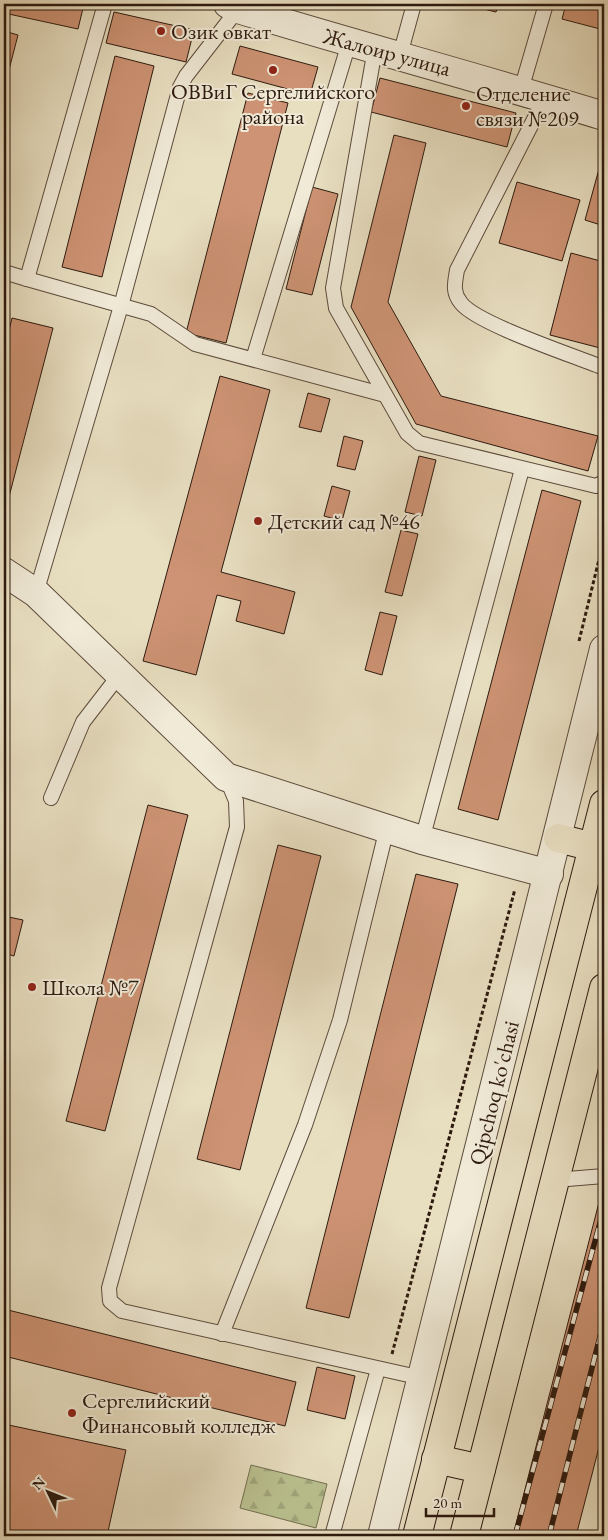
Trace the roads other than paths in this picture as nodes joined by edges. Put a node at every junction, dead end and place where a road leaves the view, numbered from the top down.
1 (105, 4) edge
2 (414, 4) edge
3 (546, 4) edge
4 (233, 6) edge
5 (349, 43) junction
6 (388, 52) junction
7 (533, 94) junction
8 (604, 116) edge
9 (4, 272) edge
10 (27, 279) junction
11 (121, 306) junction
12 (252, 359) junction
13 (604, 368) edge
14 (385, 395) junction
15 (522, 469) junction
16 (604, 482) edge
17 (4, 572) edge
18 (36, 593) junction
19 (604, 649) edge
20 (120, 674) junction
21 (226, 777) junction
22 (51, 798) dead end
23 (604, 804) edge
24 (387, 828) junction
25 (558, 838) junction
26 (422, 840) junction
27 (593, 846) junction
28 (549, 874) junction
29 (604, 988) edge
30 (604, 1176) edge
31 (555, 1180) junction
32 (222, 1334) junction
33 (382, 1370) junction
34 (422, 1378) junction
35 (436, 1459) junction
36 (481, 1469) junction
37 (332, 1536) edge
38 (382, 1536) edge
39 (417, 1536) edge
40 (464, 1536) edge

1 - 10 lane
2 - 6 lane
3 - 7 lane
4 - 5 street, Жалоир улица
4 - 11 lane
5 - 6 street, Жалоир улица
5 - 12 lane
6 - 7 street, Жалоир улица
6 - 14 lane
7 - 8 street, Жалоир улица
7 - 13 lane
9 - 10 lane
10 - 11 lane
11 - 12 lane
11 - 18 lane
12 - 14 lane
14 - 15 lane
15 - 16 lane
15 - 26 lane
17 - 18 street
18 - 20 street
19 - 25 street, Qipchoq ko'chasi
20 - 21 street
20 - 22 lane
21 - 24 street
21 - 32 lane
23 - 27 main road, Qipchoq ko'chasi
24 - 26 street
24 - 32 lane
25 - 27 main road
25 - 28 street, Qipchoq ko'chasi
26 - 28 street
27 - 35 main road, Qipchoq ko'chasi
28 - 34 street, Qipchoq ko'chasi
29 - 31 main road
30 - 31 lane
31 - 36 main road
32 - 33 lane
33 - 34 lane
33 - 37 lane
34 - 38 street, Qipchoq ko'chasi
35 - 36 main road
35 - 39 main road, Qipchoq ko'chasi
36 - 40 main road

